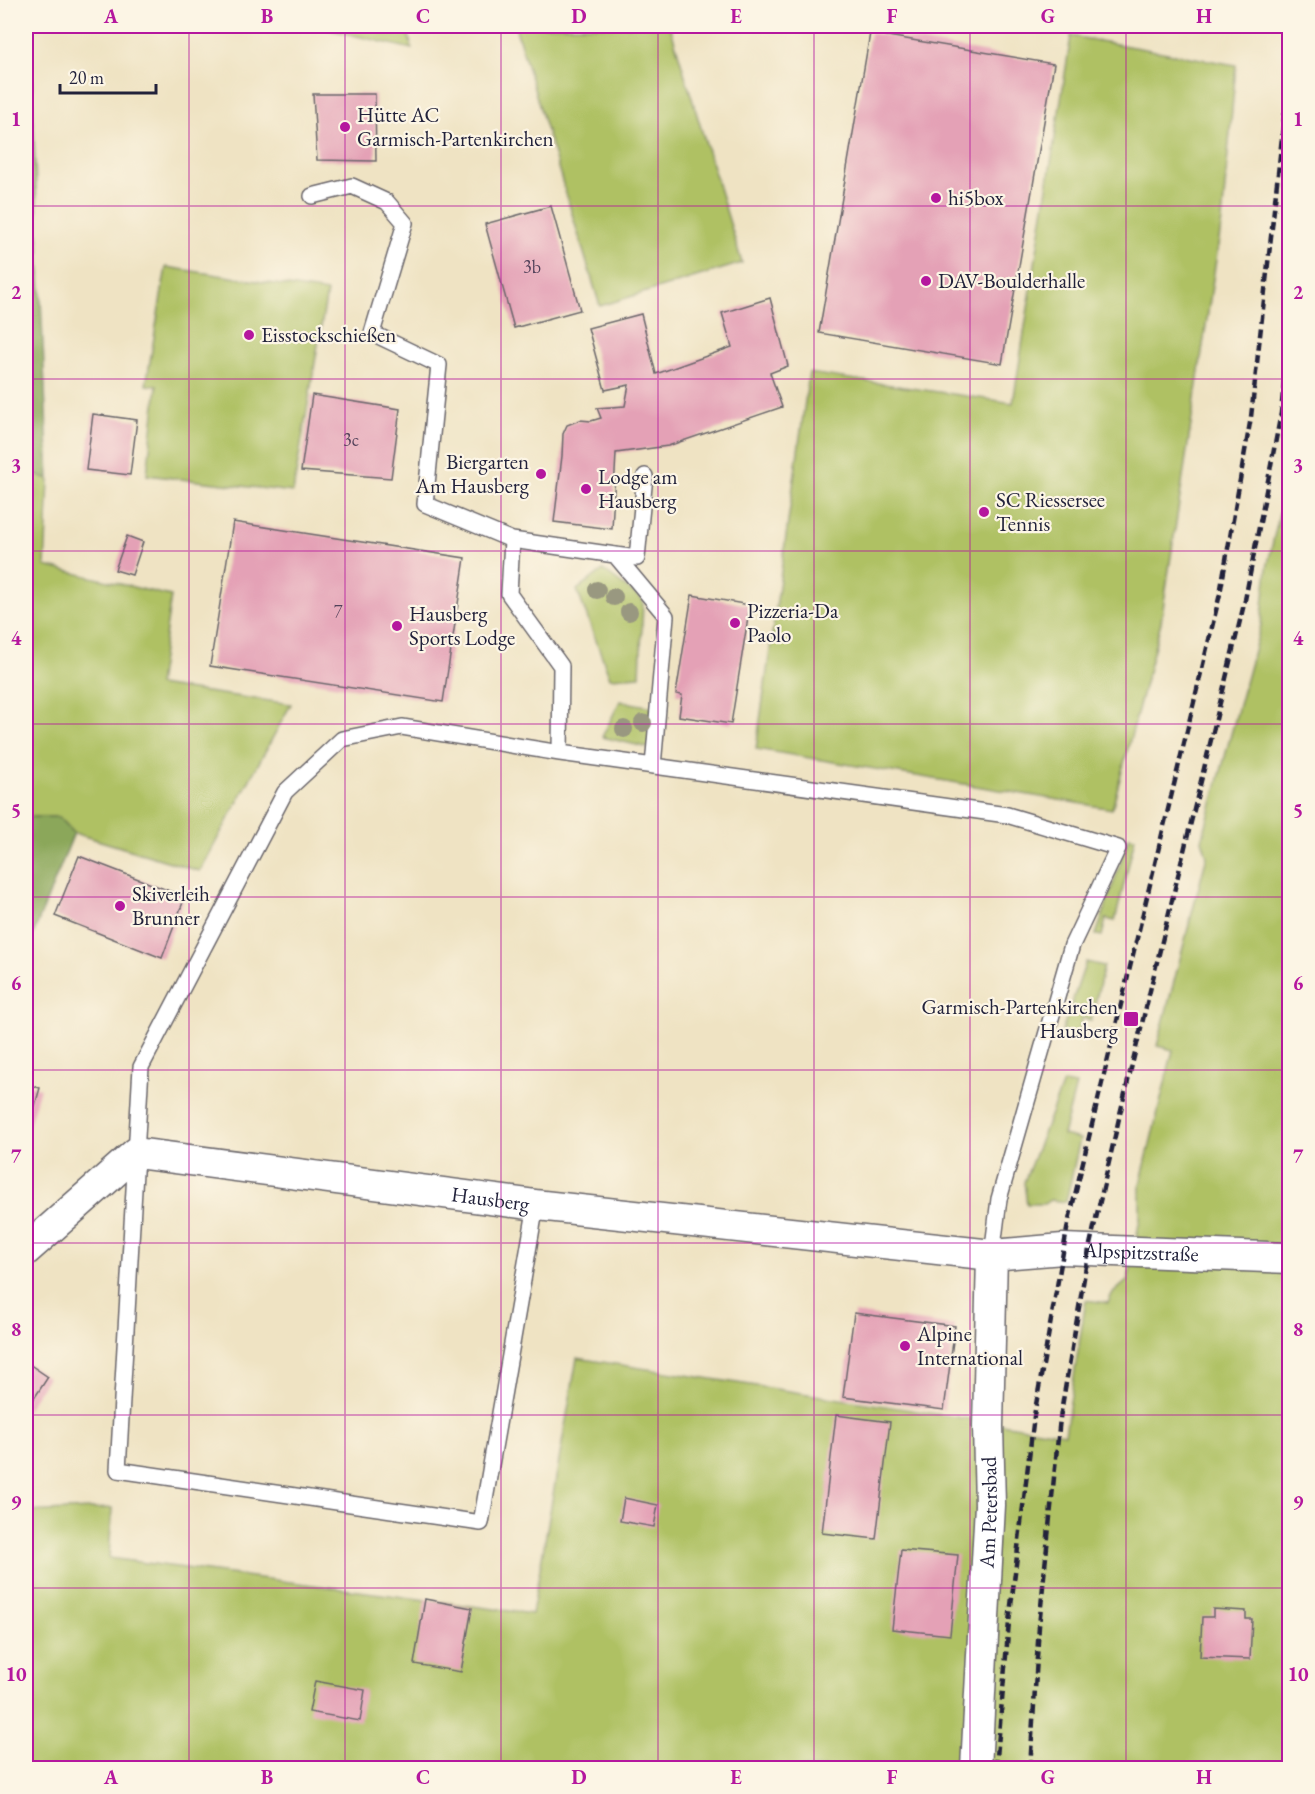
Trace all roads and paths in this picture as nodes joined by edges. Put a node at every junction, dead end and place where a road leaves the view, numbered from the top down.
1 (312, 196) dead end
2 (645, 476) dead end
3 (512, 540) junction
4 (615, 555) junction
5 (560, 753) junction
6 (653, 766) junction
7 (136, 1153) junction
8 (536, 1205) junction
9 (26, 1250) edge
10 (993, 1255) junction
11 (1290, 1258) edge
12 (976, 1768) edge

1 - 3 lane
2 - 4 lane
3 - 4 lane
3 - 5 lane
4 - 6 lane
5 - 6 lane
5 - 7 lane
6 - 10 lane
7 - 8 street, Hausberg
7 - 8 lane
7 - 9 street
8 - 10 street, Hausberg
10 - 11 street, Alpspitzstraße
10 - 12 street, Am Petersbad

